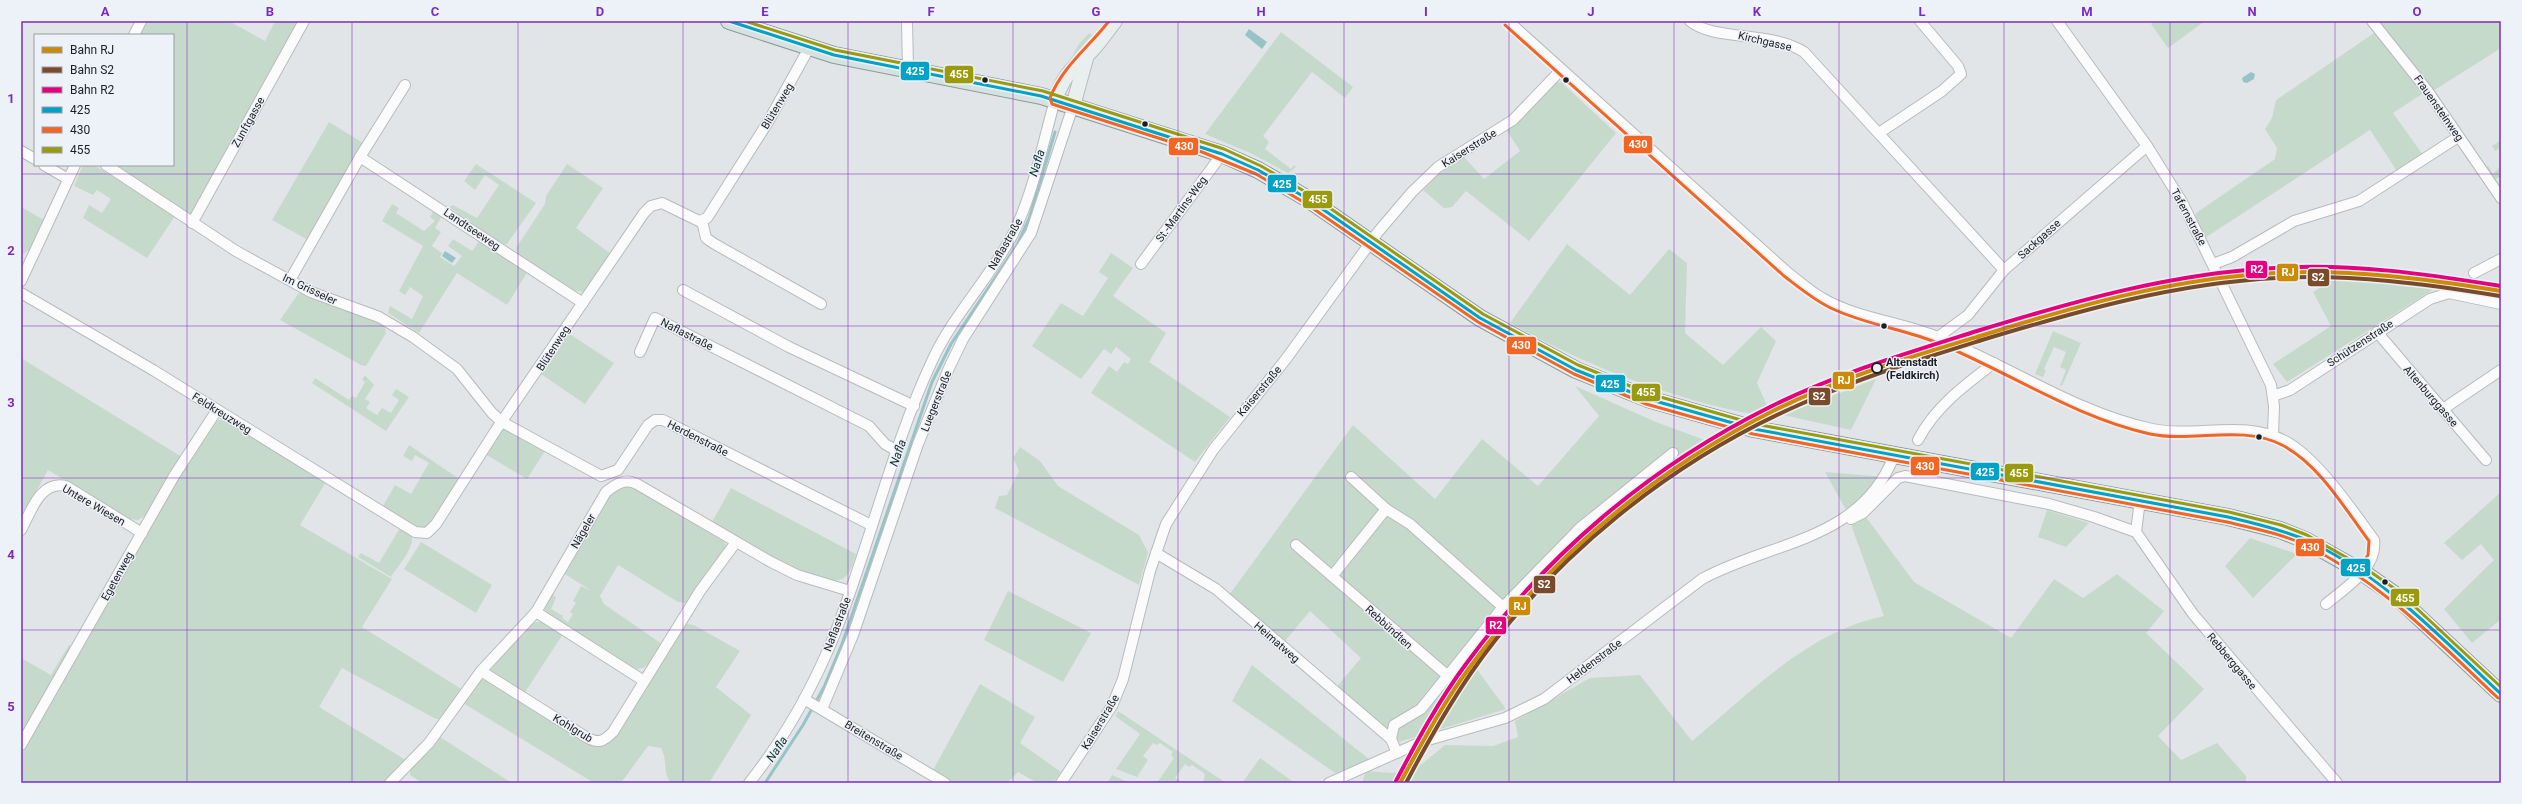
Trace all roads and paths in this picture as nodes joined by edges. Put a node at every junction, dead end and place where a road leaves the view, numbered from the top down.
1 (141, 21) edge
2 (304, 21) edge
3 (729, 21) edge
4 (907, 21) edge
5 (1115, 21) edge
6 (1508, 21) edge
7 (1690, 21) edge
8 (1920, 21) edge
9 (2057, 21) edge
10 (2372, 21) edge
11 (134, 34) edge
12 (809, 48) junction
13 (908, 70) junction
14 (1561, 70) junction
15 (405, 85) dead end
16 (1064, 103) junction
17 (1879, 133) junction
18 (2458, 137) junction
19 (2147, 146) junction
20 (21, 151) edge
21 (1222, 154) junction
22 (360, 157) junction
23 (34, 159) edge
24 (46, 166) edge
25 (74, 166) edge
26 (108, 166) edge
27 (68, 179) junction
28 (2501, 198) edge
29 (702, 221) junction
30 (192, 222) junction
31 (1370, 242) junction
32 (2501, 259) edge
33 (1141, 264) dead end
34 (2213, 264) junction
35 (2004, 270) junction
36 (2474, 273) dead end
37 (21, 280) edge
38 (290, 280) junction
39 (683, 290) dead end
40 (21, 293) edge
41 (583, 303) junction
42 (821, 304) dead end
43 (2501, 304) edge
44 (2377, 332) junction
45 (1938, 337) junction
46 (640, 352) dead end
47 (941, 363) junction
48 (1994, 363) junction
49 (2501, 370) edge
50 (2273, 396) junction
51 (914, 406) junction
52 (2443, 409) junction
53 (217, 410) junction
54 (502, 422) junction
55 (2273, 435) junction
56 (1918, 440) dead end
57 (897, 451) junction
58 (1673, 453) dead end
59 (1894, 456) junction
60 (2486, 460) dead end
61 (1351, 477) dead end
62 (2140, 500) junction
63 (1386, 509) junction
64 (1846, 516) junction
65 (871, 525) junction
66 (21, 530) edge
67 (2136, 532) junction
68 (142, 533) junction
69 (423, 534) joint
70 (736, 542) junction
71 (1296, 545) dead end
72 (1156, 553) junction
73 (2362, 572) junction
74 (1333, 575) junction
75 (850, 591) junction
76 (2326, 604) dead end
77 (1503, 607) junction
78 (536, 612) junction
79 (481, 671) junction
80 (1448, 676) junction
81 (644, 681) junction
82 (2501, 694) edge
83 (813, 704) junction
84 (1391, 739) junction
85 (21, 745) edge
86 (1397, 753) junction
87 (390, 783) edge
88 (749, 783) edge
89 (945, 783) edge
90 (1061, 783) edge
91 (1329, 783) edge
92 (2337, 783) edge

1 - 11 street
2 - 30 street, Zunftgasse
3 - 12 main road
4 - 13 street
5 - 16 main road, Naflastraße
6 - 14 street
7 - 17 street, Kirchgasse
8 - 17 street
9 - 19 street, Tafernstraße
10 - 18 street, Frauensteinweg
12 - 13 main road
12 - 29 street, Blütenweg
13 - 16 main road
14 - 31 street, Kaiserstraße
14 - 45 street
15 - 22 street
16 - 21 main road
16 - 47 street, Naflastraße
16 - 47 street, Luegerstraße
17 - 35 street, Kirchgasse
18 - 28 street, Frauensteinweg
18 - 34 street
19 - 34 street, Tafernstraße
19 - 35 street, Sackgasse
20 - 23 street
21 - 31 main road
21 - 33 street, St.-Martins-Weg
22 - 38 street
22 - 41 street, Landtseeweg
24 - 27 street
25 - 27 street
26 - 30 street, Im Grisseler
27 - 37 street
29 - 41 street, Blütenweg
29 - 42 street
30 - 38 street, Im Grisseler
31 - 59 main road
31 - 72 street, Kaiserstraße
32 - 36 street
34 - 50 street, Tafernstraße
35 - 45 street, Sackgasse
38 - 54 street, Im Grisseler
39 - 51 street
40 - 53 street, Feldkreuzweg
41 - 54 street, Blütenweg
43 - 44 street, Schützenstraße
44 - 50 street, Schützenstraße
44 - 52 street, Altenburggasse
45 - 48 street
46 - 57 street, Naflastraße
47 - 51 street, Naflastraße
47 - 83 street, Luegerstraße
48 - 55 street
48 - 56 street
49 - 52 street
50 - 55 street, Tafernstraße
51 - 57 street, Naflastraße
52 - 60 street, Altenburggasse
53 - 68 street, Egetenweg
53 - 69 street, Feldkreuzweg
54 - 65 street, Herdenstraße
54 - 69 street, Blütenweg
55 - 73 street
57 - 65 street, Naflastraße
58 - 77 street
59 - 62 main road
59 - 64 street, Heldenstraße
61 - 63 street
62 - 67 street
62 - 73 main road
63 - 74 street
63 - 77 street
64 - 67 street, Heldenstraße
64 - 86 street, Heldenstraße
65 - 75 street, Naflastraße
66 - 68 street, Untere Wiesen
67 - 92 street, Rebberggasse
68 - 85 street, Egetenweg
70 - 75 street, Nägeler
70 - 78 street, Nägeler
70 - 81 street, Kohlgrub
71 - 74 street, Rebbündten
72 - 84 street, Heimatweg
72 - 90 street, Kaiserstraße
73 - 76 street
73 - 82 main road
74 - 80 street, Rebbündten
75 - 83 street, Naflastraße
77 - 80 street
78 - 79 street, Nägeler
78 - 81 street
79 - 81 street, Kohlgrub
79 - 87 street, Nägeler
80 - 84 street
83 - 88 street, Naflastraße
83 - 89 street, Breitenstraße
84 - 86 street
86 - 91 street, Heldenstraße

